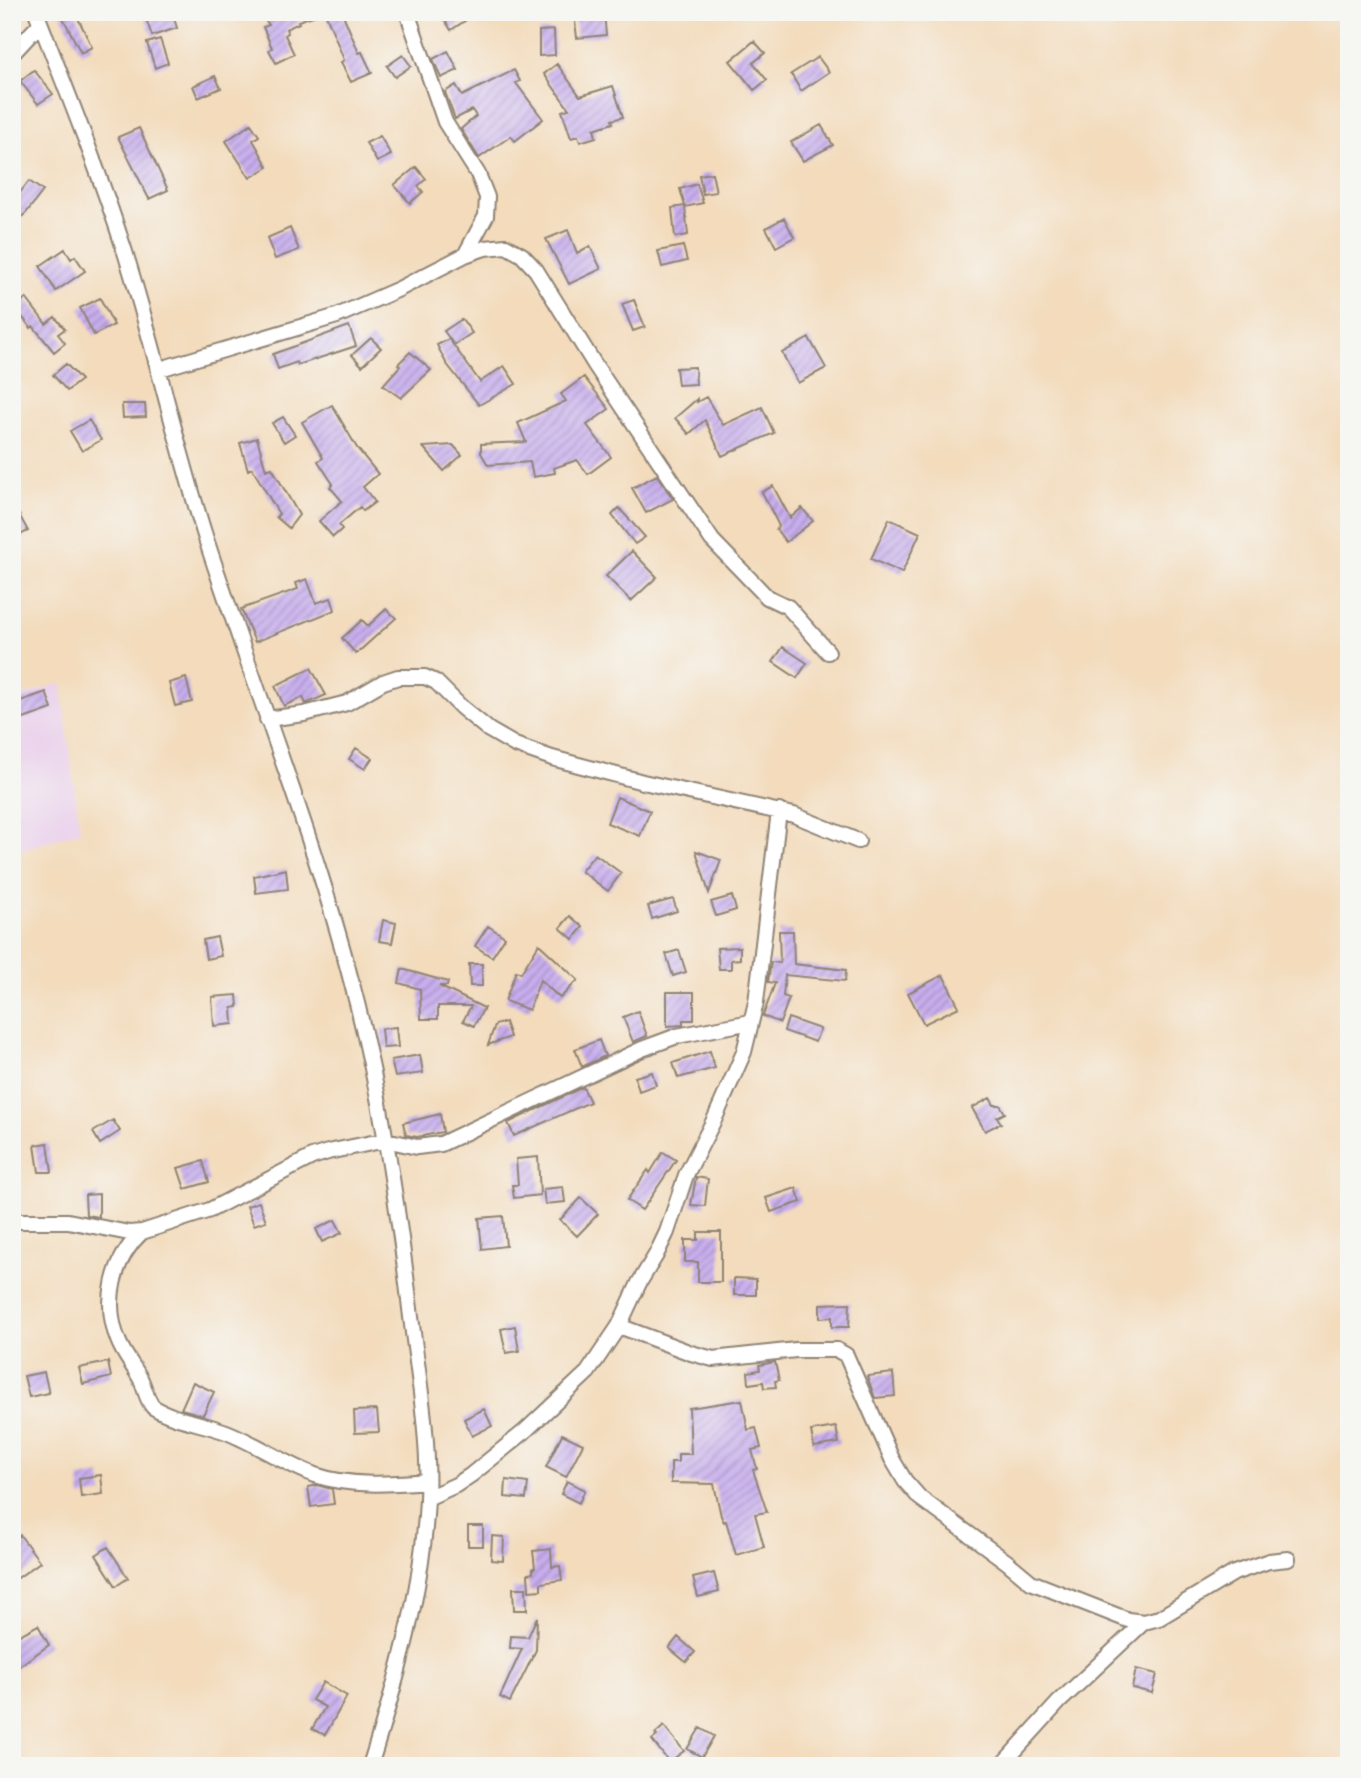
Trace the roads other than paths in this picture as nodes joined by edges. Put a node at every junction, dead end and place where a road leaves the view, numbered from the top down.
1 (407, 12) edge
2 (38, 18) edge
3 (12, 54) edge
4 (465, 255) junction
5 (160, 369) junction
6 (828, 652) dead end
7 (267, 719) junction
8 (779, 811) junction
9 (858, 841) dead end
10 (751, 1022) junction
11 (386, 1140) junction
12 (12, 1221) edge
13 (142, 1232) junction
14 (619, 1326) junction
15 (427, 1482) junction
16 (427, 1499) junction
17 (1289, 1559) dead end
18 (1144, 1622) junction
19 (370, 1766) edge
20 (1001, 1766) edge

1 - 4 street
2 - 3 street
2 - 5 street
4 - 5 street
4 - 6 street
5 - 7 street
7 - 8 street
7 - 11 street
8 - 9 street
8 - 10 street
10 - 11 street
10 - 14 street
11 - 13 street
11 - 15 street
12 - 13 street
13 - 15 street
14 - 16 street
14 - 18 street
15 - 16 street
16 - 19 street
17 - 18 street
18 - 20 street

